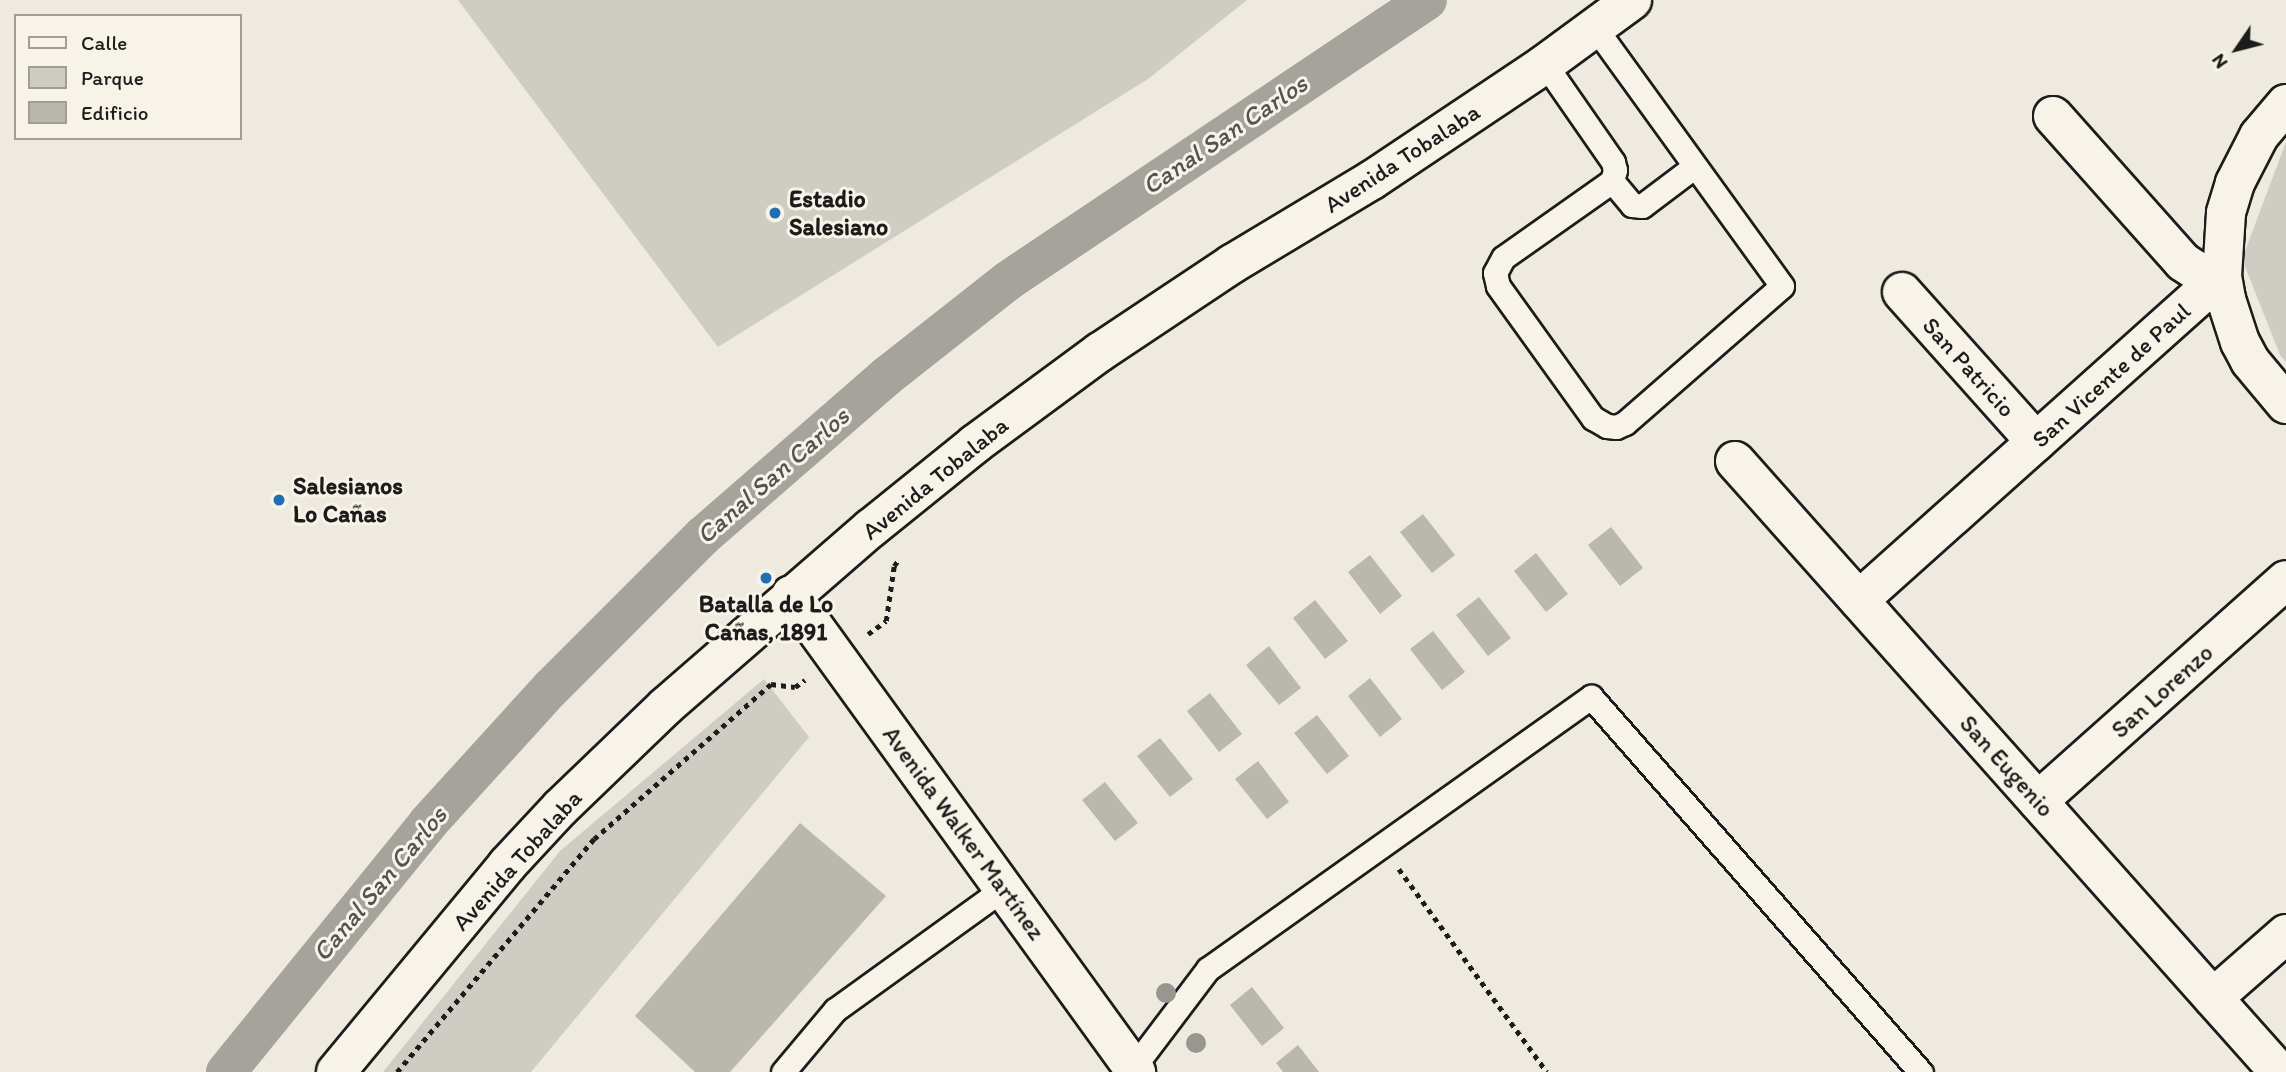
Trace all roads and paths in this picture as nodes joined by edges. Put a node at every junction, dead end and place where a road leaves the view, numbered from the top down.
1 (1632, 0) edge
2 (1595, 28) junction
3 (1545, 64) junction
4 (2286, 104) edge
5 (2053, 116) dead end
6 (1695, 166) junction
7 (1612, 181) junction
8 (2222, 276) junction
9 (1902, 292) dead end
10 (2286, 404) edge
11 (2036, 442) junction
12 (1735, 461) dead end
13 (2286, 580) edge
14 (791, 595) junction
15 (1859, 600) junction
16 (2038, 801) junction
17 (1382, 845) junction
18 (1004, 888) junction
19 (2286, 934) edge
20 (2213, 998) junction
21 (1135, 1070) edge
22 (336, 1072) edge
23 (783, 1072) edge
24 (1547, 1072) edge
25 (1921, 1072) edge
26 (2279, 1072) edge

1 - 2 street, Avenida Tobalaba
2 - 3 street, Avenida Tobalaba
2 - 6 lane
3 - 7 lane
3 - 14 street, Avenida Tobalaba
4 - 8 street
5 - 8 street
6 - 7 lane
6 - 7 lane
8 - 10 street
8 - 11 street, San Vicente de Paul
9 - 11 street, San Patricio
11 - 15 street, San Vicente de Paul
12 - 15 street, San Eugenio
13 - 16 street, San Lorenzo
14 - 18 street, Avenida Walker Martínez
14 - 22 street, Avenida Tobalaba
15 - 16 street, San Eugenio
16 - 20 street, San Eugenio
17 - 21 lane
17 - 24 path
17 - 25 lane
18 - 21 street, Avenida Walker Martínez
18 - 23 lane
19 - 20 street
20 - 26 street, San Eugenio

